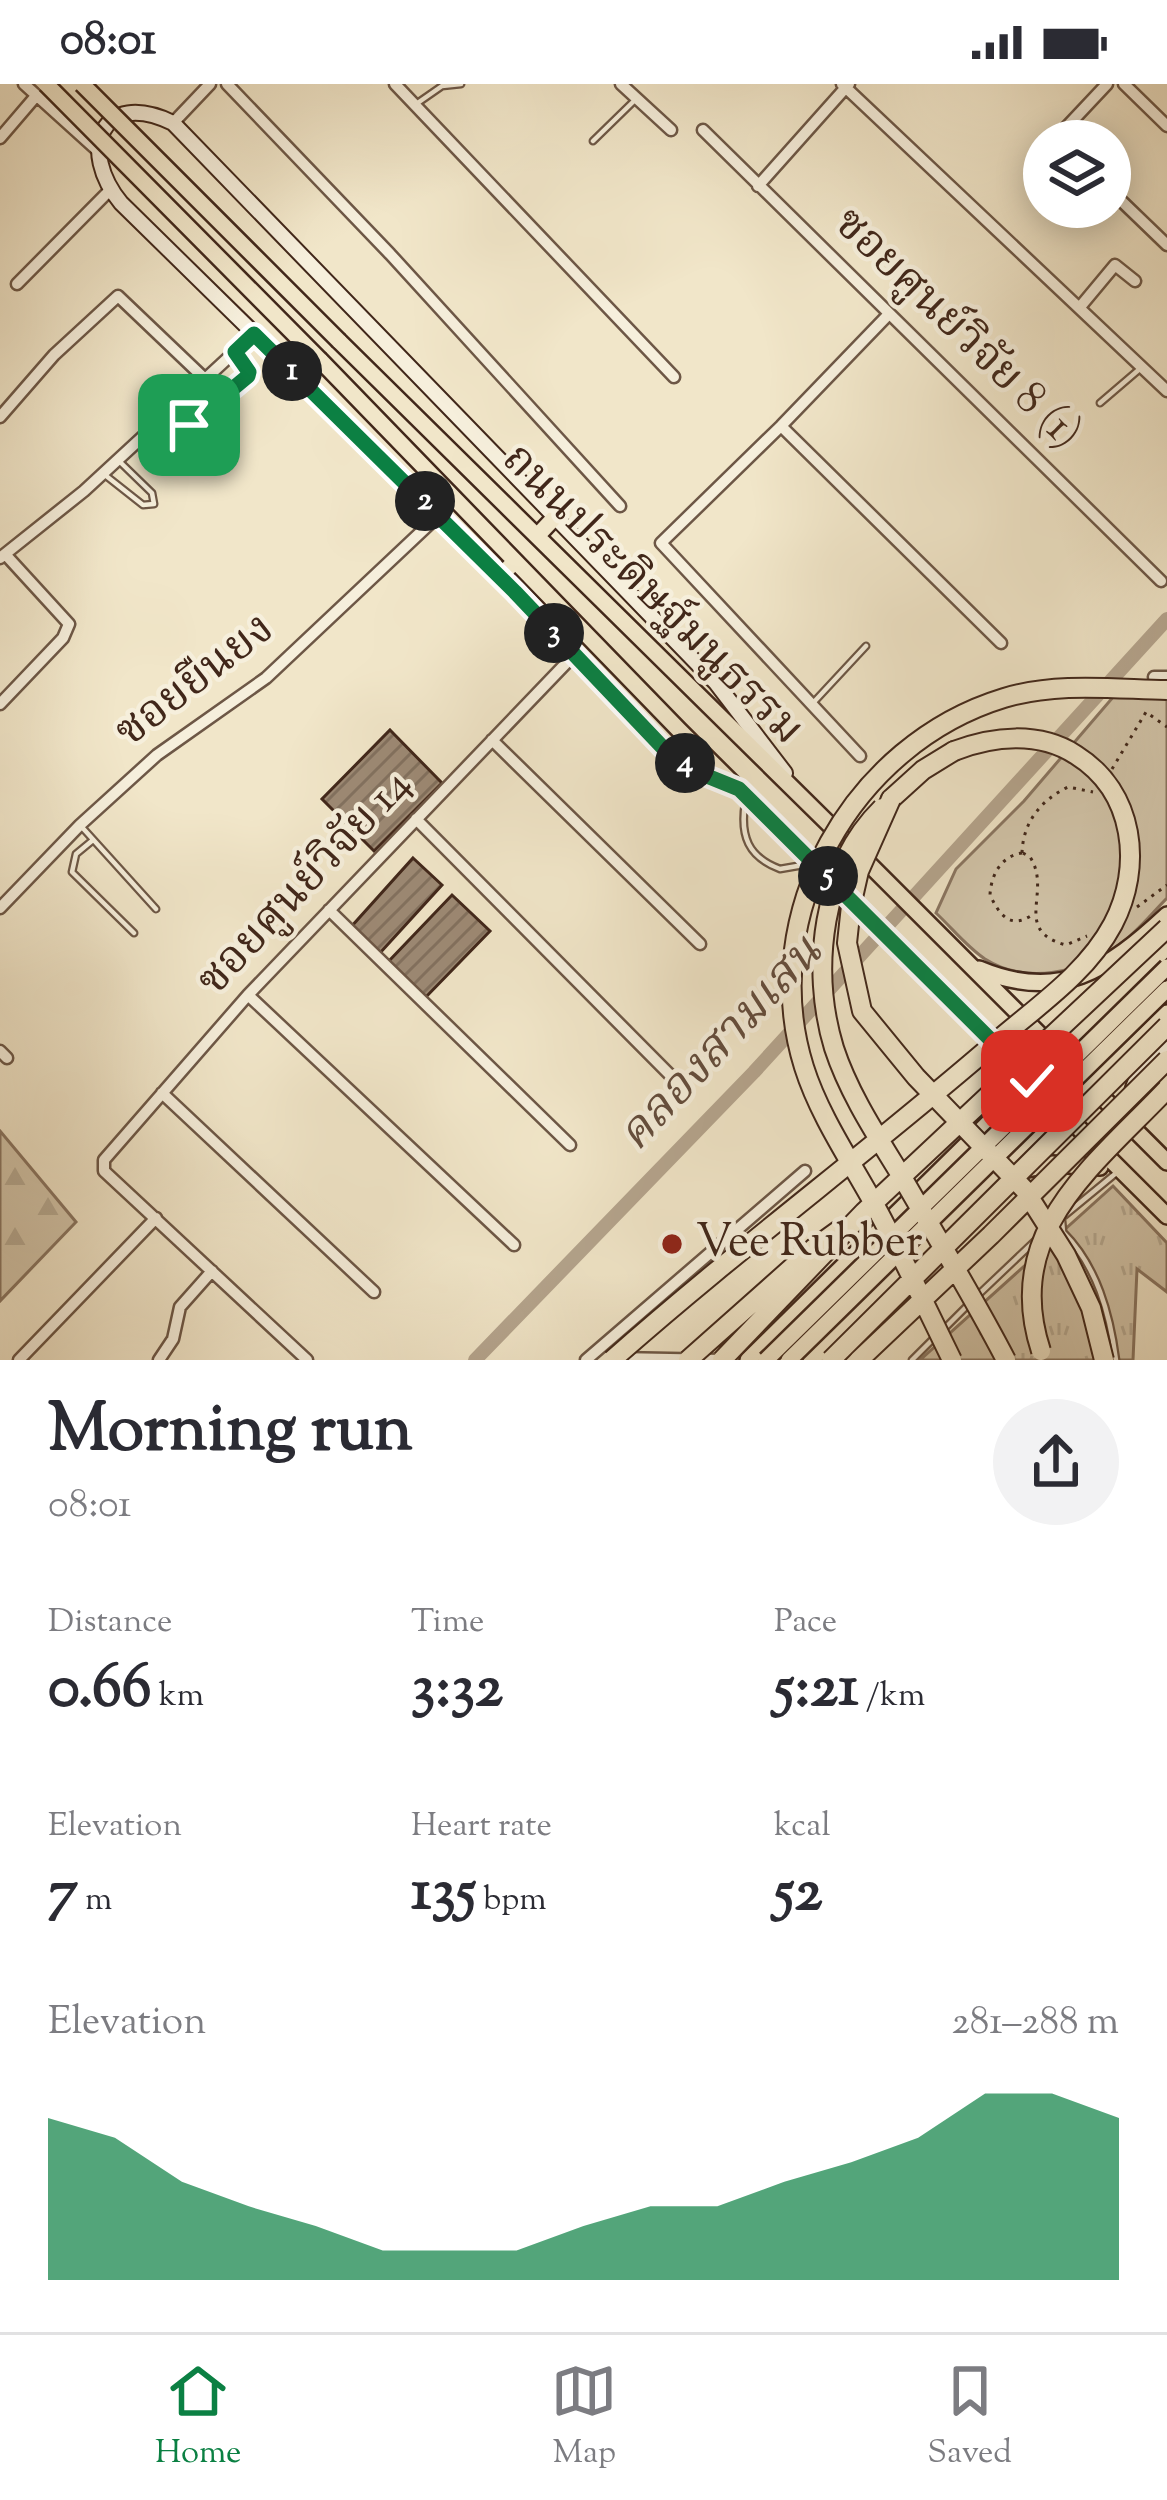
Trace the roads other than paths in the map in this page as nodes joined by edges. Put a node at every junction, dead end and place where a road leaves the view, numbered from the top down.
1 (24, 84) edge
2 (82, 84) edge
3 (210, 84) edge
4 (227, 84) edge
5 (395, 84) edge
6 (460, 84) edge
7 (621, 84) edge
8 (1107, 84) edge
9 (1124, 84) edge
10 (846, 85) edge
11 (41, 90) edge
12 (636, 98) junction
13 (416, 105) junction
14 (1072, 120) edge
15 (173, 123) junction
16 (1167, 126) edge
17 (671, 130) dead end
18 (704, 130) dead end
19 (0, 138) edge
20 (593, 141) dead end
21 (97, 150) junction
22 (758, 186) junction
23 (110, 190) junction
24 (1131, 210) edge
25 (1167, 245) edge
26 (1135, 281) dead end
27 (17, 284) dead end
28 (1080, 307) junction
29 (888, 315) junction
30 (254, 334) junction
31 (235, 352) junction
32 (1142, 367) junction
33 (674, 377) dead end
34 (206, 379) junction
35 (1167, 391) edge
36 (1100, 403) dead end
37 (0, 417) edge
38 (189, 425) dead end
39 (781, 426) junction
40 (118, 460) junction
41 (103, 473) junction
42 (620, 506) dead end
43 (439, 515) junction
44 (554, 517) junction
45 (539, 534) junction
46 (2, 556) edge
47 (515, 561) junction
48 (500, 577) junction
49 (1160, 581) dead end
50 (1001, 643) dead end
51 (866, 646) dead end
52 (574, 655) junction
53 (1163, 681) edge
54 (0, 704) edge
55 (810, 706) junction
56 (492, 740) junction
57 (860, 756) dead end
58 (742, 793) junction
59 (891, 799) junction
60 (807, 802) junction
61 (416, 820) junction
62 (80, 825) junction
63 (94, 840) junction
64 (814, 862) junction
65 (0, 908) edge
66 (156, 909) dead end
67 (329, 910) junction
68 (1167, 915) edge
69 (1167, 928) edge
70 (134, 933) dead end
71 (700, 944) dead end
72 (1167, 947) edge
73 (970, 965) junction
74 (1167, 968) edge
75 (1167, 989) edge
76 (248, 995) junction
77 (1167, 1013) edge
78 (1167, 1026) edge
79 (1167, 1041) edge
80 (1004, 1054) junction
81 (1059, 1054) junction
82 (1167, 1060) edge
83 (1032, 1081) junction
84 (680, 1085) dead end
85 (1092, 1087) junction
86 (1167, 1089) edge
87 (162, 1094) junction
88 (1065, 1113) junction
89 (1138, 1133) junction
90 (571, 1145) dead end
91 (1167, 1162) edge
92 (1120, 1169) junction
93 (805, 1171) dead end
94 (1002, 1174) junction
95 (864, 1212) junction
96 (1070, 1212) junction
97 (896, 1215) junction
98 (1167, 1216) edge
99 (156, 1218) junction
100 (514, 1244) dead end
101 (212, 1270) junction
102 (374, 1292) dead end
103 (19, 1360) edge
104 (158, 1360) edge
105 (307, 1360) edge
106 (586, 1360) edge
107 (608, 1360) edge
108 (688, 1360) edge
109 (722, 1360) edge
110 (748, 1360) edge
111 (766, 1360) edge
112 (789, 1360) edge
113 (811, 1360) edge
114 (830, 1360) edge
115 (859, 1360) edge
116 (912, 1360) edge
117 (952, 1360) edge
118 (1006, 1360) edge
119 (1044, 1360) edge
120 (1104, 1360) edge
121 (1117, 1360) edge

1 - 11 street
2 - 45 main road, ถนนประดิษฐ์มนูธรรม, bridge
3 - 15 street
4 - 42 street
5 - 13 street
6 - 13 lane
7 - 12 street
8 - 14 street
9 - 16 street
10 - 22 street
10 - 28 street
11 - 19 street
11 - 21 street
11 - 47 main road, ถนนประดิษฐ์มนูธรรม, bridge
12 - 17 street
12 - 20 lane
13 - 33 street
15 - 21 street
15 - 44 street
18 - 22 street, ซอยศูนย์วิจัย 8 (1)
21 - 23 street
22 - 29 street, ซอยศูนย์วิจัย 8 (1)
23 - 27 street
23 - 30 street
24 - 25 street
26 - 28 street
28 - 32 street
29 - 39 street
29 - 49 street, ซอยศูนย์วิจัย 8 (1)
30 - 31 street
30 - 43 street
31 - 34 street
31 - 38 lane
32 - 35 street
32 - 36 lane
34 - 37 street
34 - 40 street
39 - 50 street
39 - 55 street
40 - 41 street
40 - 41 lane
41 - 46 street
43 - 48 street
43 - 62 street, ซอยยืนยง
44 - 45 main road
44 - 60 street
45 - 60 main road, ถนนประดิษฐ์มนูธรรม
46 - 54 street
47 - 48 main road
47 - 58 main road, ถนนประดิษฐ์มนูธรรม
48 - 52 street
51 - 55 lane
52 - 56 street, ซอยศูนย์วิจัย 14
52 - 58 street
53 - 117 highway, bridge
55 - 57 street
56 - 61 street, ซอยศูนย์วิจัย 14
56 - 71 street
58 - 64 main road, ถนนประดิษฐ์มนูธรรม
58 - 64 lane
59 - 107 highway, bridge
59 - 118 highway, bridge
59 - 120 highway, bridge
60 - 73 main road, ถนนประดิษฐ์มนูธรรม
61 - 67 street, ซอยศูนย์วิจัย 14
61 - 84 street
62 - 63 lane
62 - 65 street, ซอยยืนยง
63 - 66 lane
63 - 70 lane
64 - 80 main road, ถนนประดิษฐ์มนูธรรม
67 - 76 street, ซอยศูนย์วิจัย 14
67 - 90 street
68 - 73 main road
69 - 95 highway, bridge
72 - 81 main road
73 - 81 main road, ถนนประดิษฐ์มนูธรรม
74 - 111 main road, bridge
75 - 112 main road, bridge
76 - 87 street, ซอยศูนย์วิจัย 14
76 - 100 street
77 - 85 main road
78 - 114 highway, bridge
79 - 89 street
80 - 83 main road, ถนนประดิษฐ์มนูธรรม
80 - 97 main road
81 - 83 main road
81 - 85 main road, ถนนประดิษฐ์มนูธรรม
82 - 115 highway, bridge
83 - 88 main road, ถนนประดิษฐ์มนูธรรม
83 - 97 main road
85 - 88 main road
85 - 89 main road, ถนนประดิษฐ์มนูธรรม
86 - 119 highway, bridge
87 - 99 street, ซอยศูนย์วิจัย 14
87 - 102 street
88 - 92 main road, ถนนประดิษฐ์มนูธรรม
88 - 94 main road
89 - 91 main road, ถนนประดิษฐ์มนูธรรม
92 - 94 main road
92 - 96 lane
92 - 98 main road, ถนนประดิษฐ์มนูธรรม
93 - 106 street
94 - 113 main road
95 - 108 highway, bridge
95 - 109 highway, bridge
96 - 116 lane
96 - 121 lane
97 - 110 main road
99 - 101 street
99 - 103 street
101 - 104 street
101 - 105 street
107 - 109 street

